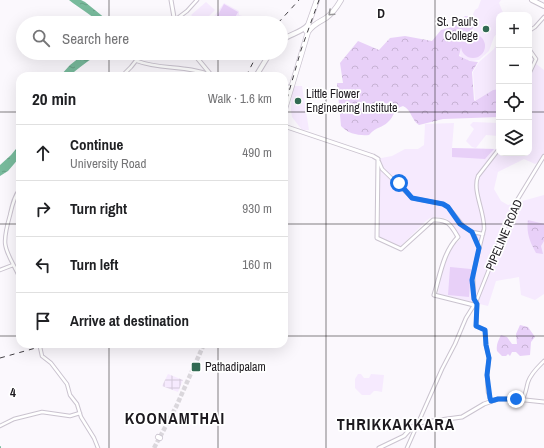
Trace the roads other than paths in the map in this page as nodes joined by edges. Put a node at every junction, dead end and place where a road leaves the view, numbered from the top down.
1 (171, 0) edge
2 (197, 0) edge
3 (317, 0) edge
4 (341, 0) edge
5 (532, 0) edge
6 (536, 0) edge
7 (544, 5) edge
8 (172, 16) edge
9 (180, 16) edge
10 (544, 17) edge
11 (309, 23) junction
12 (317, 23) junction
13 (301, 30) junction
14 (532, 30) edge
15 (306, 34) junction
16 (288, 37) edge
17 (532, 53) edge
18 (199, 60) edge
19 (266, 60) edge
20 (136, 61) joint
21 (297, 63) junction
22 (532, 68) edge
23 (126, 72) edge
24 (201, 72) edge
25 (209, 72) edge
26 (258, 72) edge
27 (288, 83) edge
28 (288, 97) edge
29 (288, 128) edge
30 (496, 154) edge
31 (544, 156) edge
32 (376, 158) junction
33 (16, 196) edge
34 (472, 232) junction
35 (483, 234) junction
36 (479, 248) junction
37 (13, 265) junction
38 (0, 270) edge
39 (16, 271) edge
40 (475, 303) junction
41 (40, 348) edge
42 (544, 361) edge
43 (522, 400) junction
44 (491, 401) junction
45 (544, 402) edge
46 (80, 413) junction
47 (418, 423) junction
48 (0, 426) edge
49 (98, 448) edge
50 (379, 448) edge
51 (407, 448) edge

1 - 8 main road
2 - 9 street
3 - 11 highway
3 - 12 highway
4 -> 12 highway
5 - 7 main road
6 - 7 main road
10 - 14 street
11 - 13 main road
11 - 15 highway
12 - 15 highway
13 - 15 highway
13 - 16 main road
15 - 21 highway
17 - 22 street
18 - 25 main road
19 - 26 main road
20 - 23 street
20 - 24 street
21 - 27 highway
21 - 28 highway
29 - 32 main road
30 - 35 street
31 - 40 street, PIPELINE ROAD
32 - 34 street
32 - 40 main road
33 - 37 street
34 - 35 street
34 - 36 street
35 - 36 street
36 - 40 street
37 - 38 street
37 - 39 street
40 - 44 street
40 - 47 street, PIPELINE ROAD
41 - 46 street
42 - 43 street
43 - 44 main road
43 - 45 main road
44 - 47 main road
46 - 48 street
46 - 49 street
47 - 50 main road
47 - 51 street, PIPELINE ROAD

